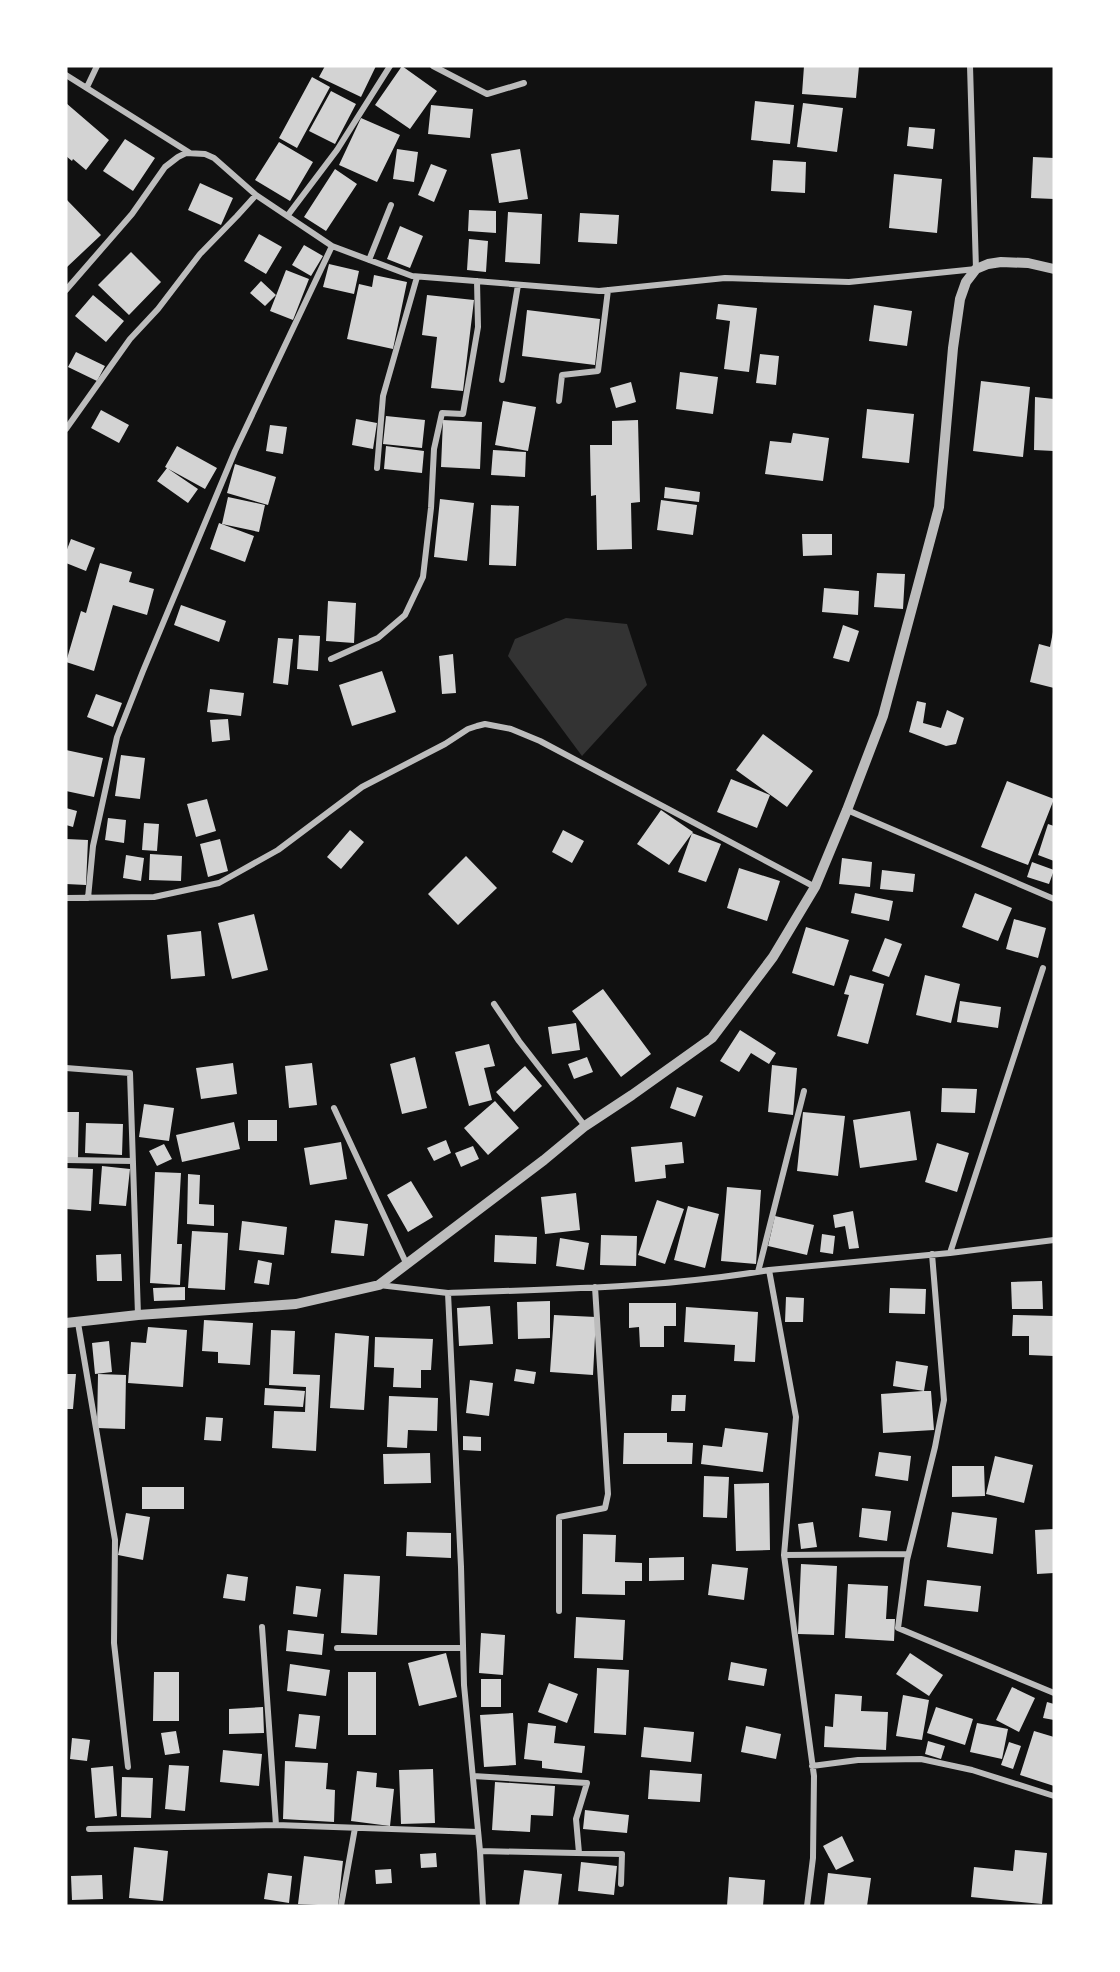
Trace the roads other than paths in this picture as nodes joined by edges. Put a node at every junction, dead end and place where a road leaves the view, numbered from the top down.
1 (97, 66) edge
2 (390, 66) edge
3 (433, 66) edge
4 (970, 66) edge
5 (66, 75) edge
6 (524, 82) dead end
7 (87, 87) junction
8 (193, 155) junction
9 (256, 195) junction
10 (391, 205) dead end
11 (288, 215) junction
12 (332, 246) junction
13 (369, 260) junction
14 (976, 269) junction
15 (1054, 269) edge
16 (417, 277) junction
17 (477, 281) junction
18 (518, 285) junction
19 (66, 290) edge
20 (608, 290) junction
21 (502, 380) dead end
22 (559, 401) dead end
23 (66, 429) edge
24 (377, 468) dead end
25 (331, 659) dead end
26 (847, 810) junction
27 (815, 887) junction
28 (66, 898) edge
29 (88, 898) junction
30 (1054, 899) edge
31 (1043, 968) dead end
32 (494, 1004) dead end
33 (66, 1068) edge
34 (804, 1091) dead end
35 (334, 1108) dead end
36 (585, 1126) junction
37 (66, 1160) edge
38 (133, 1161) junction
39 (1054, 1240) edge
40 (950, 1253) junction
41 (932, 1254) junction
42 (407, 1265) junction
43 (769, 1270) junction
44 (758, 1272) junction
45 (379, 1285) junction
46 (596, 1287) junction
47 (448, 1293) junction
48 (138, 1315) junction
49 (66, 1323) edge
50 (78, 1323) junction
51 (908, 1554) junction
52 (784, 1555) junction
53 (559, 1611) dead end
54 (262, 1627) dead end
55 (337, 1648) dead end
56 (463, 1648) junction
57 (1054, 1693) edge
58 (812, 1766) junction
59 (128, 1767) dead end
60 (472, 1776) junction
61 (1054, 1796) edge
62 (276, 1825) junction
63 (355, 1828) junction
64 (89, 1829) dead end
65 (478, 1832) junction
66 (480, 1851) junction
67 (579, 1853) junction
68 (621, 1884) dead end
69 (341, 1906) edge
70 (483, 1906) edge
71 (807, 1906) edge

1 - 7 street
2 - 11 street
3 - 6 street
4 - 14 street
5 - 7 street
7 - 8 street
8 - 9 street
8 - 19 street
9 - 11 street
9 - 23 street
10 - 13 street
11 - 12 street
12 - 13 street
12 - 29 street
13 - 16 street
14 - 15 street
14 - 20 street
14 - 26 street
16 - 17 street
16 - 24 street
17 - 18 street
17 - 25 street
18 - 20 street
18 - 21 street
20 - 22 street
26 - 27 street
26 - 30 street
27 - 29 street
27 - 36 street
28 - 29 street
31 - 40 street
32 - 36 street
33 - 38 street
34 - 44 street
35 - 42 street
36 - 42 street
37 - 38 street
38 - 48 street
39 - 40 street
40 - 41 street
41 - 43 street
41 - 51 street
42 - 45 street
43 - 44 street
43 - 52 street
44 - 46 street
45 - 47 street
45 - 48 street
46 - 47 street
46 - 53 street
47 - 56 street
48 - 50 street
49 - 50 street
50 - 59 street
51 - 52 street
51 - 57 street
52 - 58 street
54 - 62 street
55 - 56 street
56 - 60 street
58 - 61 street
58 - 71 street
60 - 65 street
60 - 67 street
62 - 63 street
62 - 64 street
63 - 65 street
63 - 69 street
65 - 66 street
66 - 67 street
66 - 70 street
67 - 68 street

